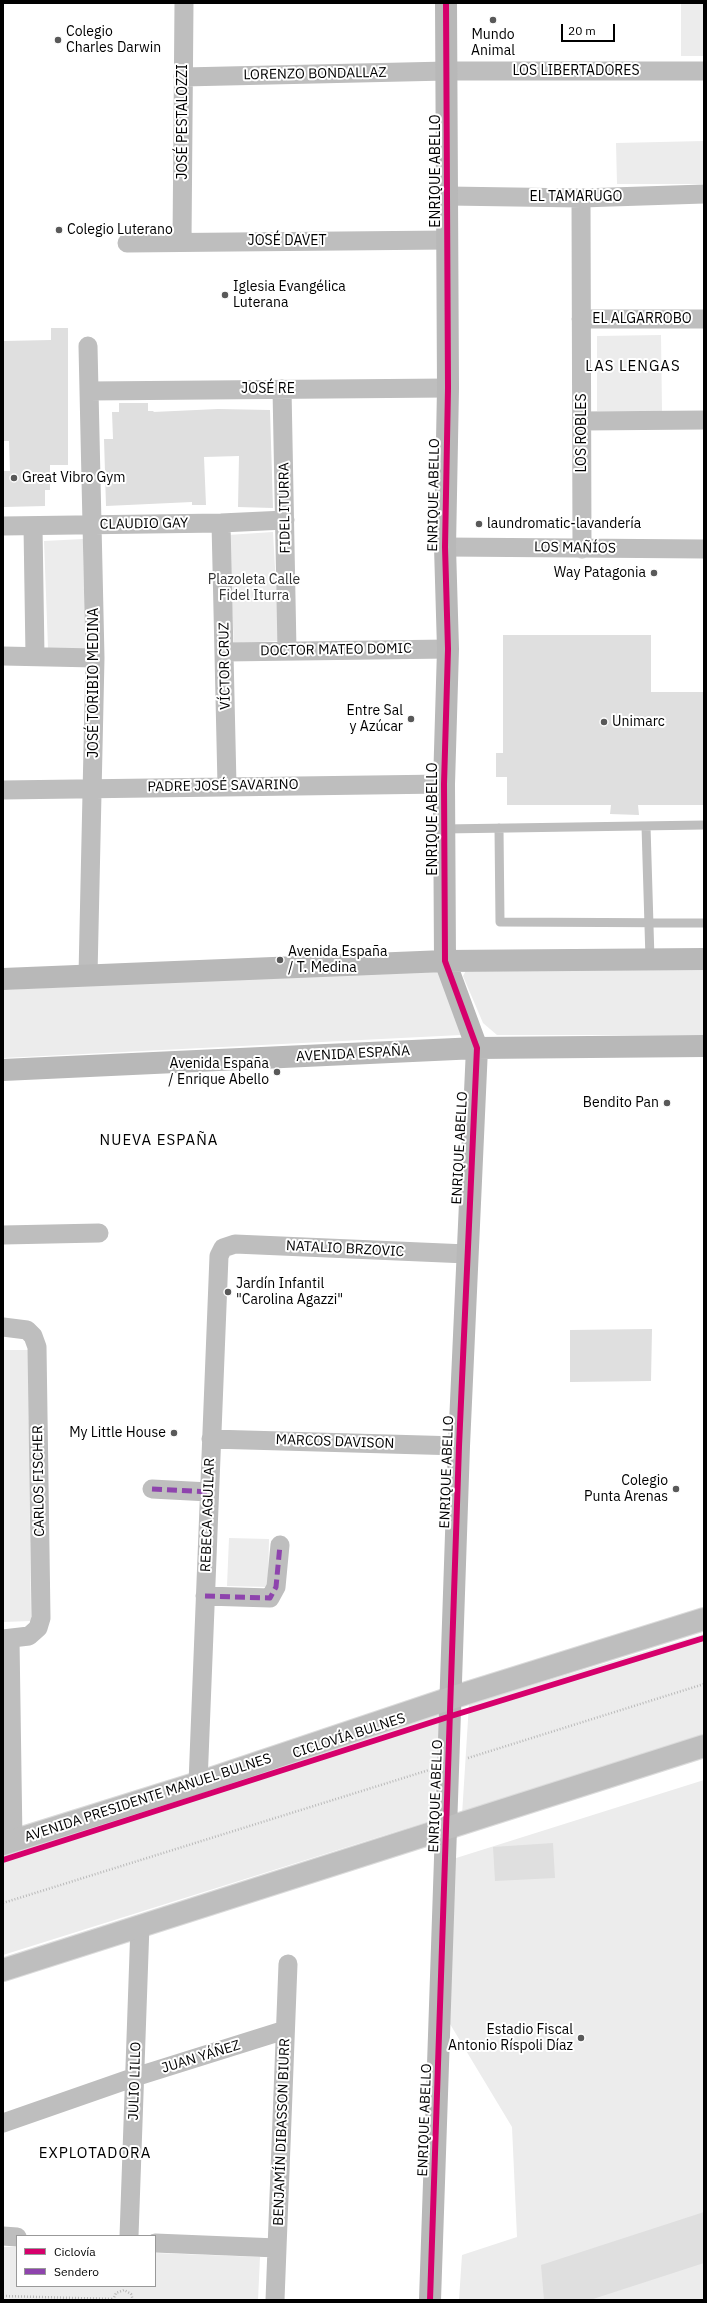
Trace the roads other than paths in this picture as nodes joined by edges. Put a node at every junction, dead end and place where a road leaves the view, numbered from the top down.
1 (184, 3) edge
2 (446, 3) edge
3 (447, 71) junction
4 (704, 71) edge
5 (183, 77) junction
6 (704, 194) edge
7 (448, 196) junction
8 (581, 198) junction
9 (448, 240) junction
10 (182, 242) junction
11 (127, 243) dead end
12 (581, 319) junction
13 (704, 319) edge
14 (88, 346) dead end
15 (448, 388) junction
16 (282, 389) junction
17 (88, 391) junction
18 (704, 420) edge
19 (582, 421) junction
20 (285, 520) junction
21 (221, 523) junction
22 (92, 525) junction
23 (3, 526) edge
24 (34, 526) junction
25 (445, 546) junction
26 (582, 549) junction
27 (704, 549) edge
28 (448, 649) junction
29 (287, 650) junction
30 (225, 652) junction
31 (3, 656) edge
32 (35, 656) junction
33 (95, 658) junction
34 (444, 784) junction
35 (227, 785) junction
36 (93, 789) junction
37 (3, 790) edge
38 (704, 825) edge
39 (646, 826) junction
40 (499, 828) junction
41 (444, 829) junction
42 (648, 923) junction
43 (704, 923) edge
44 (704, 959) edge
45 (445, 960) junction
46 (650, 960) junction
47 (88, 975) junction
48 (3, 979) edge
49 (704, 1046) edge
50 (477, 1048) junction
51 (3, 1070) edge
52 (99, 1233) dead end
53 (3, 1235) edge
54 (223, 1248) joint
55 (467, 1254) junction
56 (3, 1327) edge
57 (211, 1439) junction
58 (459, 1446) junction
59 (152, 1489) dead end
60 (209, 1492) junction
61 (280, 1545) dead end
62 (205, 1596) junction
63 (704, 1619) edge
64 (6, 1639) edge
65 (451, 1698) junction
66 (704, 1746) edge
67 (198, 1783) junction
68 (447, 1828) junction
69 (8, 1842) edge
70 (140, 1925) junction
71 (288, 1964) dead end
72 (3, 1970) edge
73 (285, 2030) junction
74 (135, 2077) junction
75 (3, 2123) edge
76 (129, 2235) edge
77 (3, 2236) edge
78 (16, 2237) edge
79 (156, 2243) edge
80 (277, 2248) junction
81 (275, 2300) edge
82 (430, 2300) edge

1 - 5 street, JOSÉ PESTALOZZI
2 - 3 street, ENRIQUE ABELLO
3 - 4 street, LOS LIBERTADORES
3 - 5 street, LORENZO BONDALLAZ
3 - 7 street, ENRIQUE ABELLO
5 - 10 street, JOSÉ PESTALOZZI
6 - 8 street, EL TAMARUGO
7 - 8 street, EL TAMARUGO
7 - 9 street, ENRIQUE ABELLO
8 - 12 street, LOS ROBLES
9 - 10 street, JOSÉ DAVET
9 - 15 street, ENRIQUE ABELLO
10 - 11 street, JOSÉ DAVET
12 - 13 street, EL ALGARROBO
12 - 19 street, LOS ROBLES
14 - 17 street, JOSÉ TORIBIO MEDINA
15 - 16 street, JOSÉ RE
15 - 25 street, ENRIQUE ABELLO
16 - 17 street, JOSÉ RE
16 - 20 street, FIDEL ITURRA
17 - 22 street, JOSÉ TORIBIO MEDINA
18 - 19 street
19 - 26 street, LOS ROBLES
20 - 21 street, CLAUDIO GAY
20 - 29 street, FIDEL ITURRA
21 - 22 street, CLAUDIO GAY
21 - 30 street, VÍCTOR CRUZ
22 - 24 street, CLAUDIO GAY
22 - 33 street, JOSÉ TORIBIO MEDINA
23 - 24 street, CLAUDIO GAY
24 - 32 street
25 - 26 street, LOS MAÑÍOS
25 - 28 street, ENRIQUE ABELLO
26 - 27 street, LOS MAÑÍOS
28 - 29 street, DOCTOR MATEO DOMIC
28 - 34 street, ENRIQUE ABELLO
29 - 30 street, DOCTOR MATEO DOMIC
30 - 35 street, VÍCTOR CRUZ
31 - 32 street
32 - 33 street
33 - 36 street, JOSÉ TORIBIO MEDINA
34 - 35 street, PADRE JOSÉ SAVARINO
34 - 41 street, ENRIQUE ABELLO
35 - 36 street, PADRE JOSÉ SAVARINO
36 - 37 street, PADRE JOSÉ SAVARINO
36 - 47 street, JOSÉ TORIBIO MEDINA
38 - 39 lane
39 - 40 lane
39 - 42 lane
40 - 41 lane
40 - 42 lane
41 - 45 street, ENRIQUE ABELLO
42 - 43 lane
42 - 46 lane
44 - 46 street
45 - 46 street
45 - 47 street
45 - 50 street, ENRIQUE ABELLO
47 - 48 street
49 - 50 street, AVENIDA ESPAÑA
50 - 51 street, AVENIDA ESPAÑA
50 - 55 street, ENRIQUE ABELLO
52 - 53 street
54 - 55 street, NATALIO BRZOVIC
54 - 57 street, REBECA AGUILAR
55 - 58 street, ENRIQUE ABELLO
56 - 64 street, CARLOS FISCHER
57 - 58 street, MARCOS DAVISON
57 - 60 street, REBECA AGUILAR
58 - 65 street, ENRIQUE ABELLO
59 - 60 street
60 - 62 street, REBECA AGUILAR
61 - 62 street
62 - 67 street, REBECA AGUILAR
63 - 65 main road, AVENIDA PRESIDENTE MANUEL BULNES
64 - 69 street, CARLOS FISCHER
65 - 67 main road, AVENIDA PRESIDENTE MANUEL BULNES
65 - 68 street, ENRIQUE ABELLO
66 - 68 main road
67 - 69 main road, AVENIDA PRESIDENTE MANUEL BULNES
68 - 70 main road
68 - 82 street, ENRIQUE ABELLO
70 - 72 main road
70 - 74 street, JULIO LILLO
71 - 73 street, BENJAMÍN DIBASSON BIURR
73 - 74 street, JUAN YÁÑEZ
73 - 80 street, BENJAMÍN DIBASSON BIURR
74 - 75 street, JUAN YÁÑEZ
74 - 76 street, JULIO LILLO
77 - 78 street
79 - 80 street
80 - 81 street, BENJAMÍN DIBASSON BIURR

